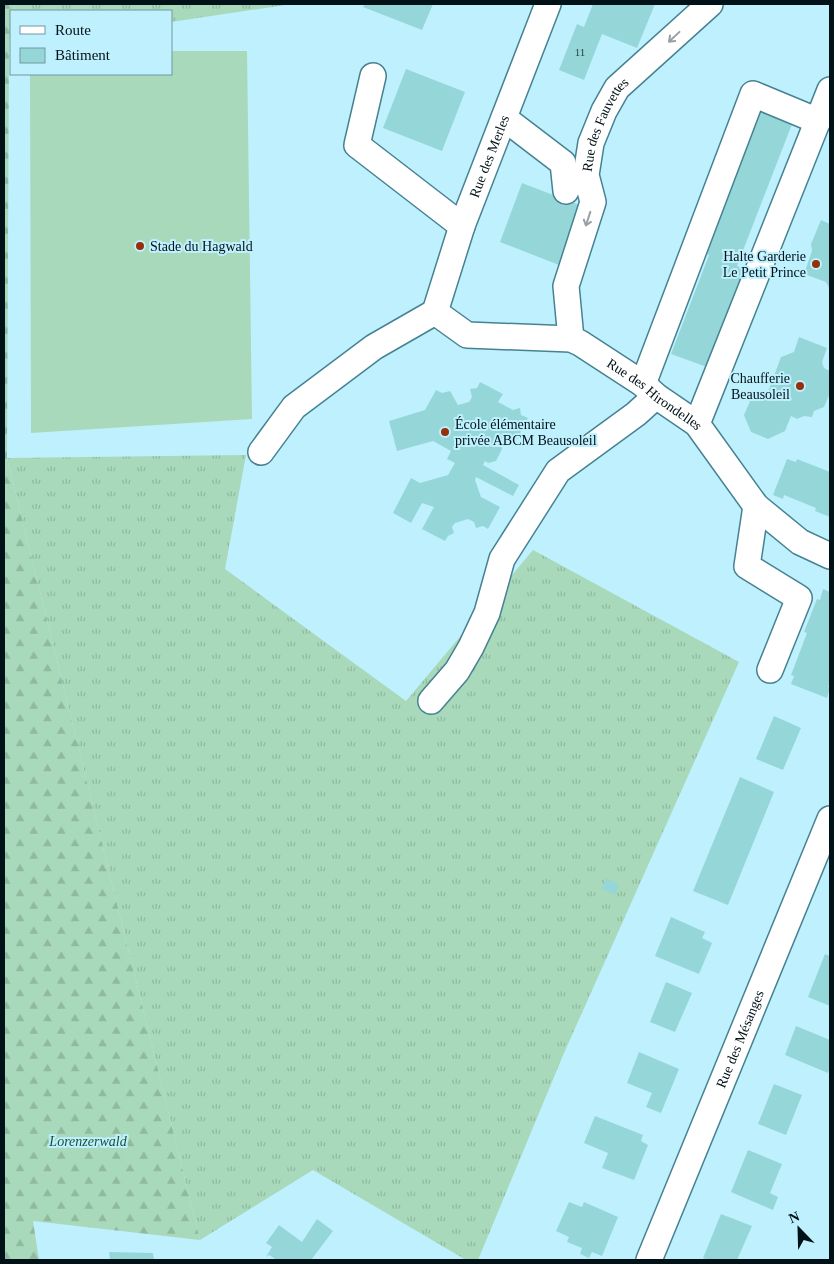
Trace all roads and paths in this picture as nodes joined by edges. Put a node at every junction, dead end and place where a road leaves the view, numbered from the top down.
1 (548, 4) edge
2 (703, 6) edge
3 (373, 76) dead end
4 (830, 90) edge
5 (504, 118) junction
6 (818, 122) junction
7 (566, 191) dead end
8 (462, 226) junction
9 (435, 312) junction
10 (571, 339) junction
11 (649, 390) junction
12 (697, 424) junction
13 (261, 452) dead end
14 (756, 506) junction
15 (830, 556) edge
16 (770, 670) dead end
17 (431, 701) dead end
18 (830, 818) edge
19 (649, 1260) edge

1 - 5 street, Rue des Merles
2 -> 10 street, Rue des Fauvettes
3 - 8 street
4 - 6 street
5 - 7 street
5 - 8 street, Rue des Merles
6 - 11 street
6 - 12 street
8 - 9 street, Rue des Merles
9 - 10 street, Rue des Hirondelles
9 - 13 street
10 - 11 street, Rue des Hirondelles
11 - 12 street, Rue des Hirondelles
11 - 17 street
12 - 14 street, Rue des Hirondelles
14 - 15 street, Rue des Hirondelles
14 - 16 street
18 - 19 street, Rue des Mésanges

